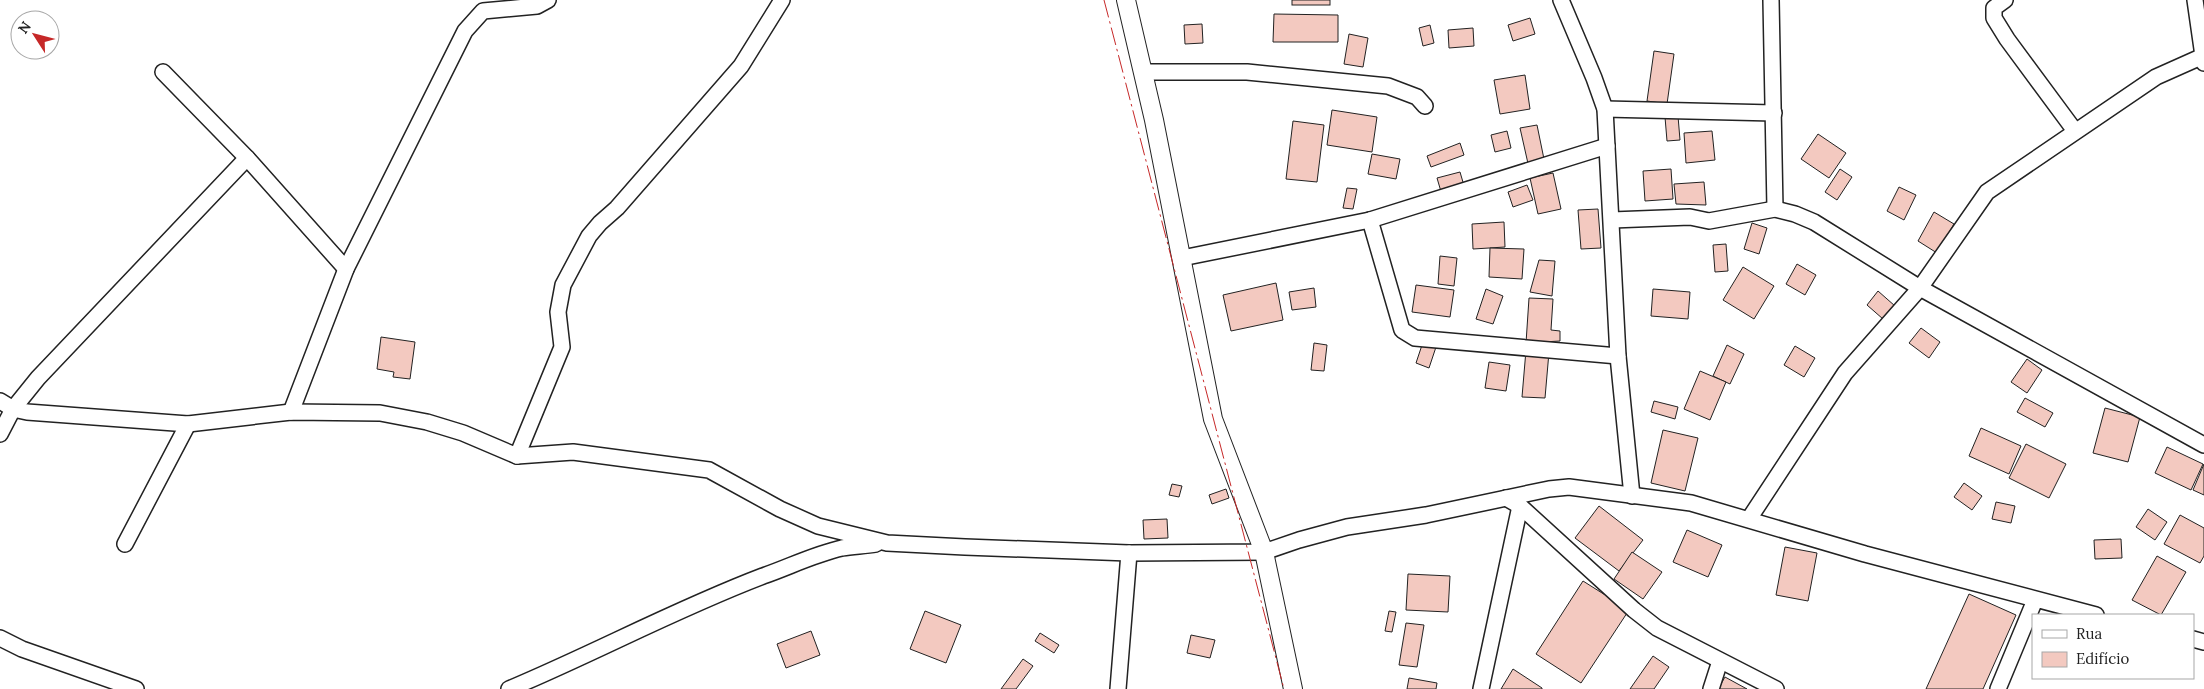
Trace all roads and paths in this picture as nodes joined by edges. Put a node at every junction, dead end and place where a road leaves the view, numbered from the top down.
1 (548, 0) edge
2 (782, 0) edge
3 (1126, 0) edge
4 (1561, 0) edge
5 (1771, 0) edge
6 (2005, 0) edge
7 (2195, 0) edge
8 (2204, 59) edge
9 (163, 72) dead end
10 (1144, 72) junction
11 (1425, 106) dead end
12 (1605, 109) junction
13 (1774, 113) junction
14 (2075, 132) junction
15 (1607, 146) junction
16 (248, 158) junction
17 (1775, 209) junction
18 (1370, 220) junction
19 (1612, 220) junction
20 (1182, 258) junction
21 (346, 269) junction
22 (1920, 288) junction
23 (1618, 356) junction
24 (0, 401) edge
25 (13, 409) junction
26 (291, 412) junction
27 (188, 424) junction
28 (0, 434) edge
29 (2204, 445) edge
30 (518, 456) junction
31 (1632, 496) junction
32 (1506, 498) junction
33 (1520, 506) junction
34 (1749, 518) junction
35 (888, 543) junction
36 (125, 544) dead end
37 (1264, 552) junction
38 (1129, 553) junction
39 (2035, 600) junction
40 (2092, 614) edge
41 (0, 638) edge
42 (1720, 661) junction
43 (136, 689) edge
44 (509, 689) edge
45 (1118, 689) edge
46 (1293, 689) edge
47 (1481, 689) edge
48 (1711, 689) edge
49 (1776, 689) edge
50 (1998, 689) edge

1 - 21 street
2 - 30 street
3 - 10 street
4 - 12 street
5 - 13 street
6 - 14 street
7 - 8 street
8 - 14 street
9 - 16 street
10 - 11 street
10 - 20 street
12 - 13 street
12 - 15 street
13 - 17 street
14 - 22 street
15 - 18 street
15 - 19 street
16 - 21 street
16 - 25 street
17 - 19 street
17 - 22 street
18 - 20 street
18 - 23 street
19 - 23 street
20 - 37 street
21 - 26 street
22 - 29 street
22 - 34 street
23 - 31 street
24 - 25 street
25 - 27 street
25 - 28 street
26 - 27 street
26 - 30 street
27 - 36 street
30 - 35 street
31 - 32 street
31 - 34 street
32 - 33 street
32 - 37 street
33 - 42 street
33 - 47 street
34 - 39 street
35 - 38 street
35 - 44 street
37 - 38 street
37 - 46 street
38 - 45 street
39 - 40 street
39 - 50 street
41 - 43 street
42 - 48 street
42 - 49 street

